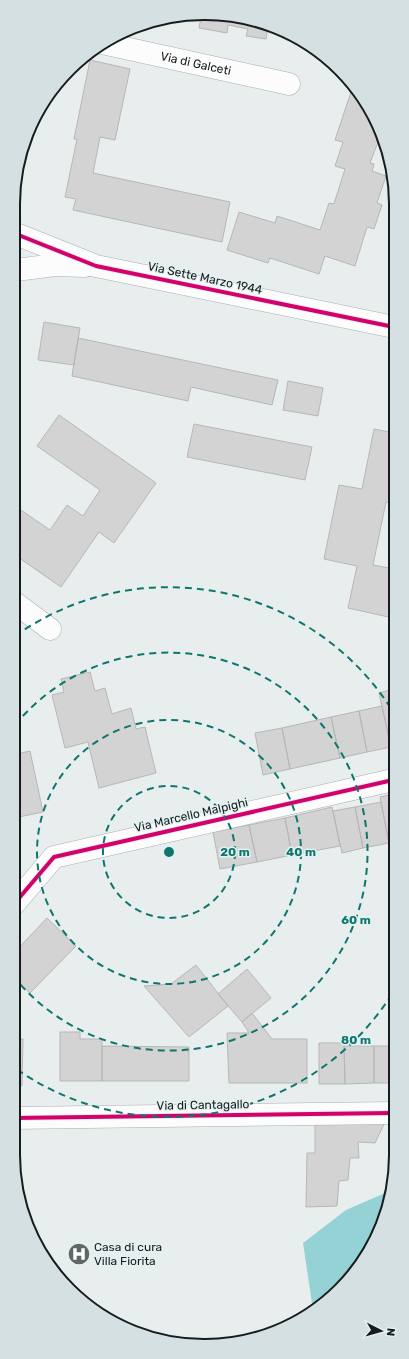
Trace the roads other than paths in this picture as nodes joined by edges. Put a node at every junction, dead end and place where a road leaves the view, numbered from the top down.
1 (111, 46) edge
2 (289, 84) dead end
3 (20, 236) edge
4 (96, 266) junction
5 (20, 269) edge
6 (389, 320) edge
7 (20, 607) edge
8 (50, 629) dead end
9 (389, 781) edge
10 (20, 897) edge
11 (389, 1113) edge
12 (20, 1118) edge

1 - 2 street, Via di Galceti
3 - 4 street, Via Sette Marzo 1944
4 - 5 street, Via Sette Marzo 1944
4 - 6 street, Via Sette Marzo 1944
7 - 8 street
9 - 10 street, Via Marcello Malpighi
11 - 12 street, Via di Cantagallo

